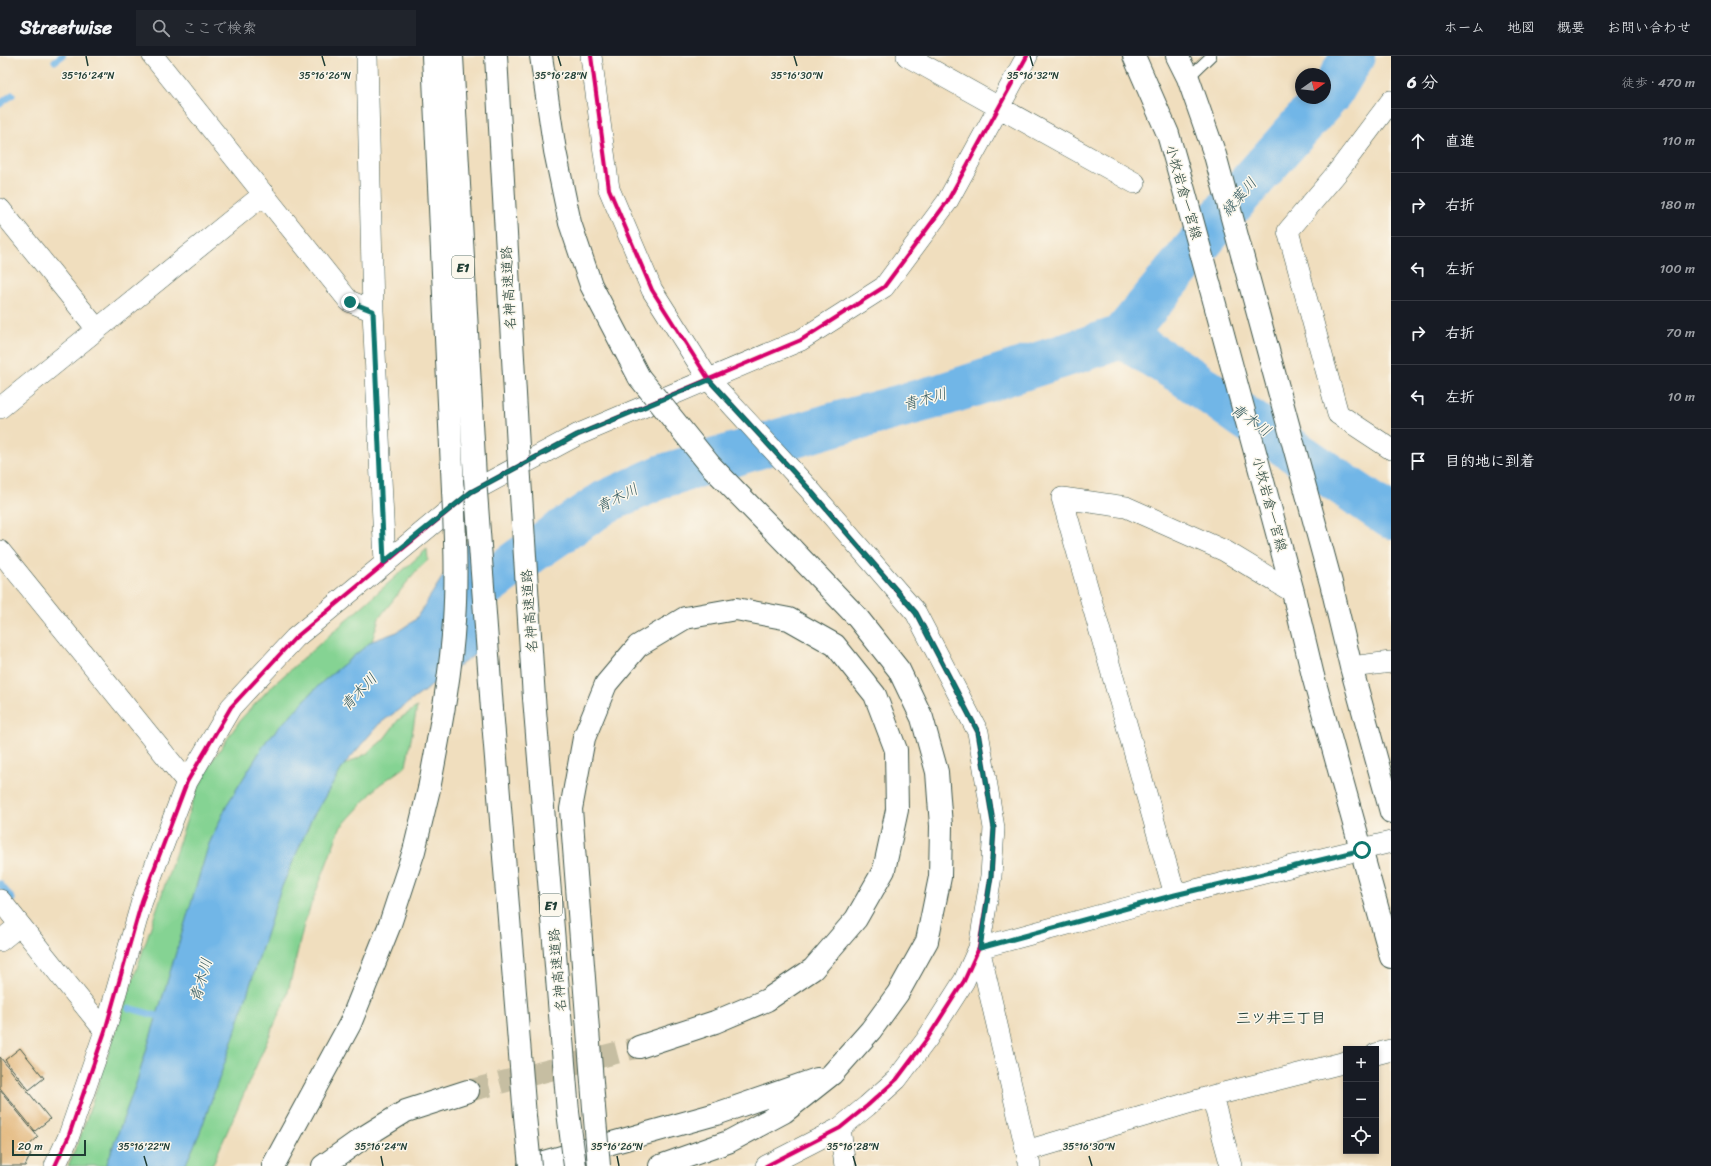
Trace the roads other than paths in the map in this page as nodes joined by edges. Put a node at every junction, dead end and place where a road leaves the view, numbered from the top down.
1 (153, 56) edge
2 (367, 56) edge
3 (433, 56) edge
4 (452, 56) edge
5 (496, 56) edge
6 (541, 56) edge
7 (591, 56) edge
8 (907, 56) edge
9 (1027, 56) edge
10 (1134, 56) edge
11 (1177, 56) edge
12 (1211, 56) edge
13 (1188, 78) junction
14 (1391, 101) edge
15 (998, 107) junction
16 (1135, 183) dead end
17 (264, 194) junction
18 (0, 209) edge
19 (373, 311) junction
20 (98, 329) junction
21 (709, 380) junction
22 (0, 408) edge
23 (1391, 449) edge
24 (0, 551) edge
25 (384, 562) junction
26 (1293, 592) junction
27 (1391, 662) edge
28 (1351, 667) junction
29 (187, 782) junction
30 (1391, 812) edge
31 (1391, 842) edge
32 (1362, 850) junction
33 (1175, 895) junction
34 (0, 900) edge
35 (20, 925) junction
36 (0, 941) edge
37 (980, 948) junction
38 (1391, 957) edge
39 (105, 1031) junction
40 (639, 1047) tunnel mouth
41 (1391, 1050) edge
42 (1379, 1053) edge
43 (1343, 1063) edge
44 (832, 1074) junction
45 (468, 1091) tunnel mouth
46 (1212, 1096) junction
47 (840, 1128) junction
48 (1028, 1159) edge
49 (56, 1166) edge
50 (272, 1166) edge
51 (323, 1166) edge
52 (530, 1166) edge
53 (575, 1166) edge
54 (599, 1166) edge
55 (660, 1166) edge
56 (766, 1166) edge
57 (845, 1166) edge
58 (1231, 1166) edge

1 - 17 street
2 - 19 street
3 - 50 main road, bridge
4 - 52 main road, E1, bridge
5 - 53 main road, 名神高速道路 / E1, bridge
6 - 44 main road, bridge
7 - 21 street
8 - 15 street
9 - 15 street
10 - 26 main road, 小牧岩倉一宮線
11 - 13 main road
12 - 13 lane
13 - 28 main road
14 - 23 street
15 - 16 street
15 - 21 street
17 - 19 street
17 - 20 street
18 - 20 street
19 - 25 street
20 - 22 street
21 - 25 street
21 - 37 street
24 - 29 street
25 - 29 street
26 - 32 main road, 小牧岩倉一宮線
26 - 33 street
27 - 28 street
28 - 30 main road
29 - 39 street
31 - 32 street
32 - 33 street
32 - 38 main road, 小牧岩倉一宮線
33 - 37 street
34 - 35 street
35 - 36 street
35 - 39 street
37 - 47 street
37 - 48 street
39 - 49 street
40 - 54 main road, bridge
41 - 42 street
43 - 46 street
44 - 52 main road
44 - 55 main road
45 - 51 main road
46 - 48 street
46 - 58 street
47 - 56 street
47 - 57 street

